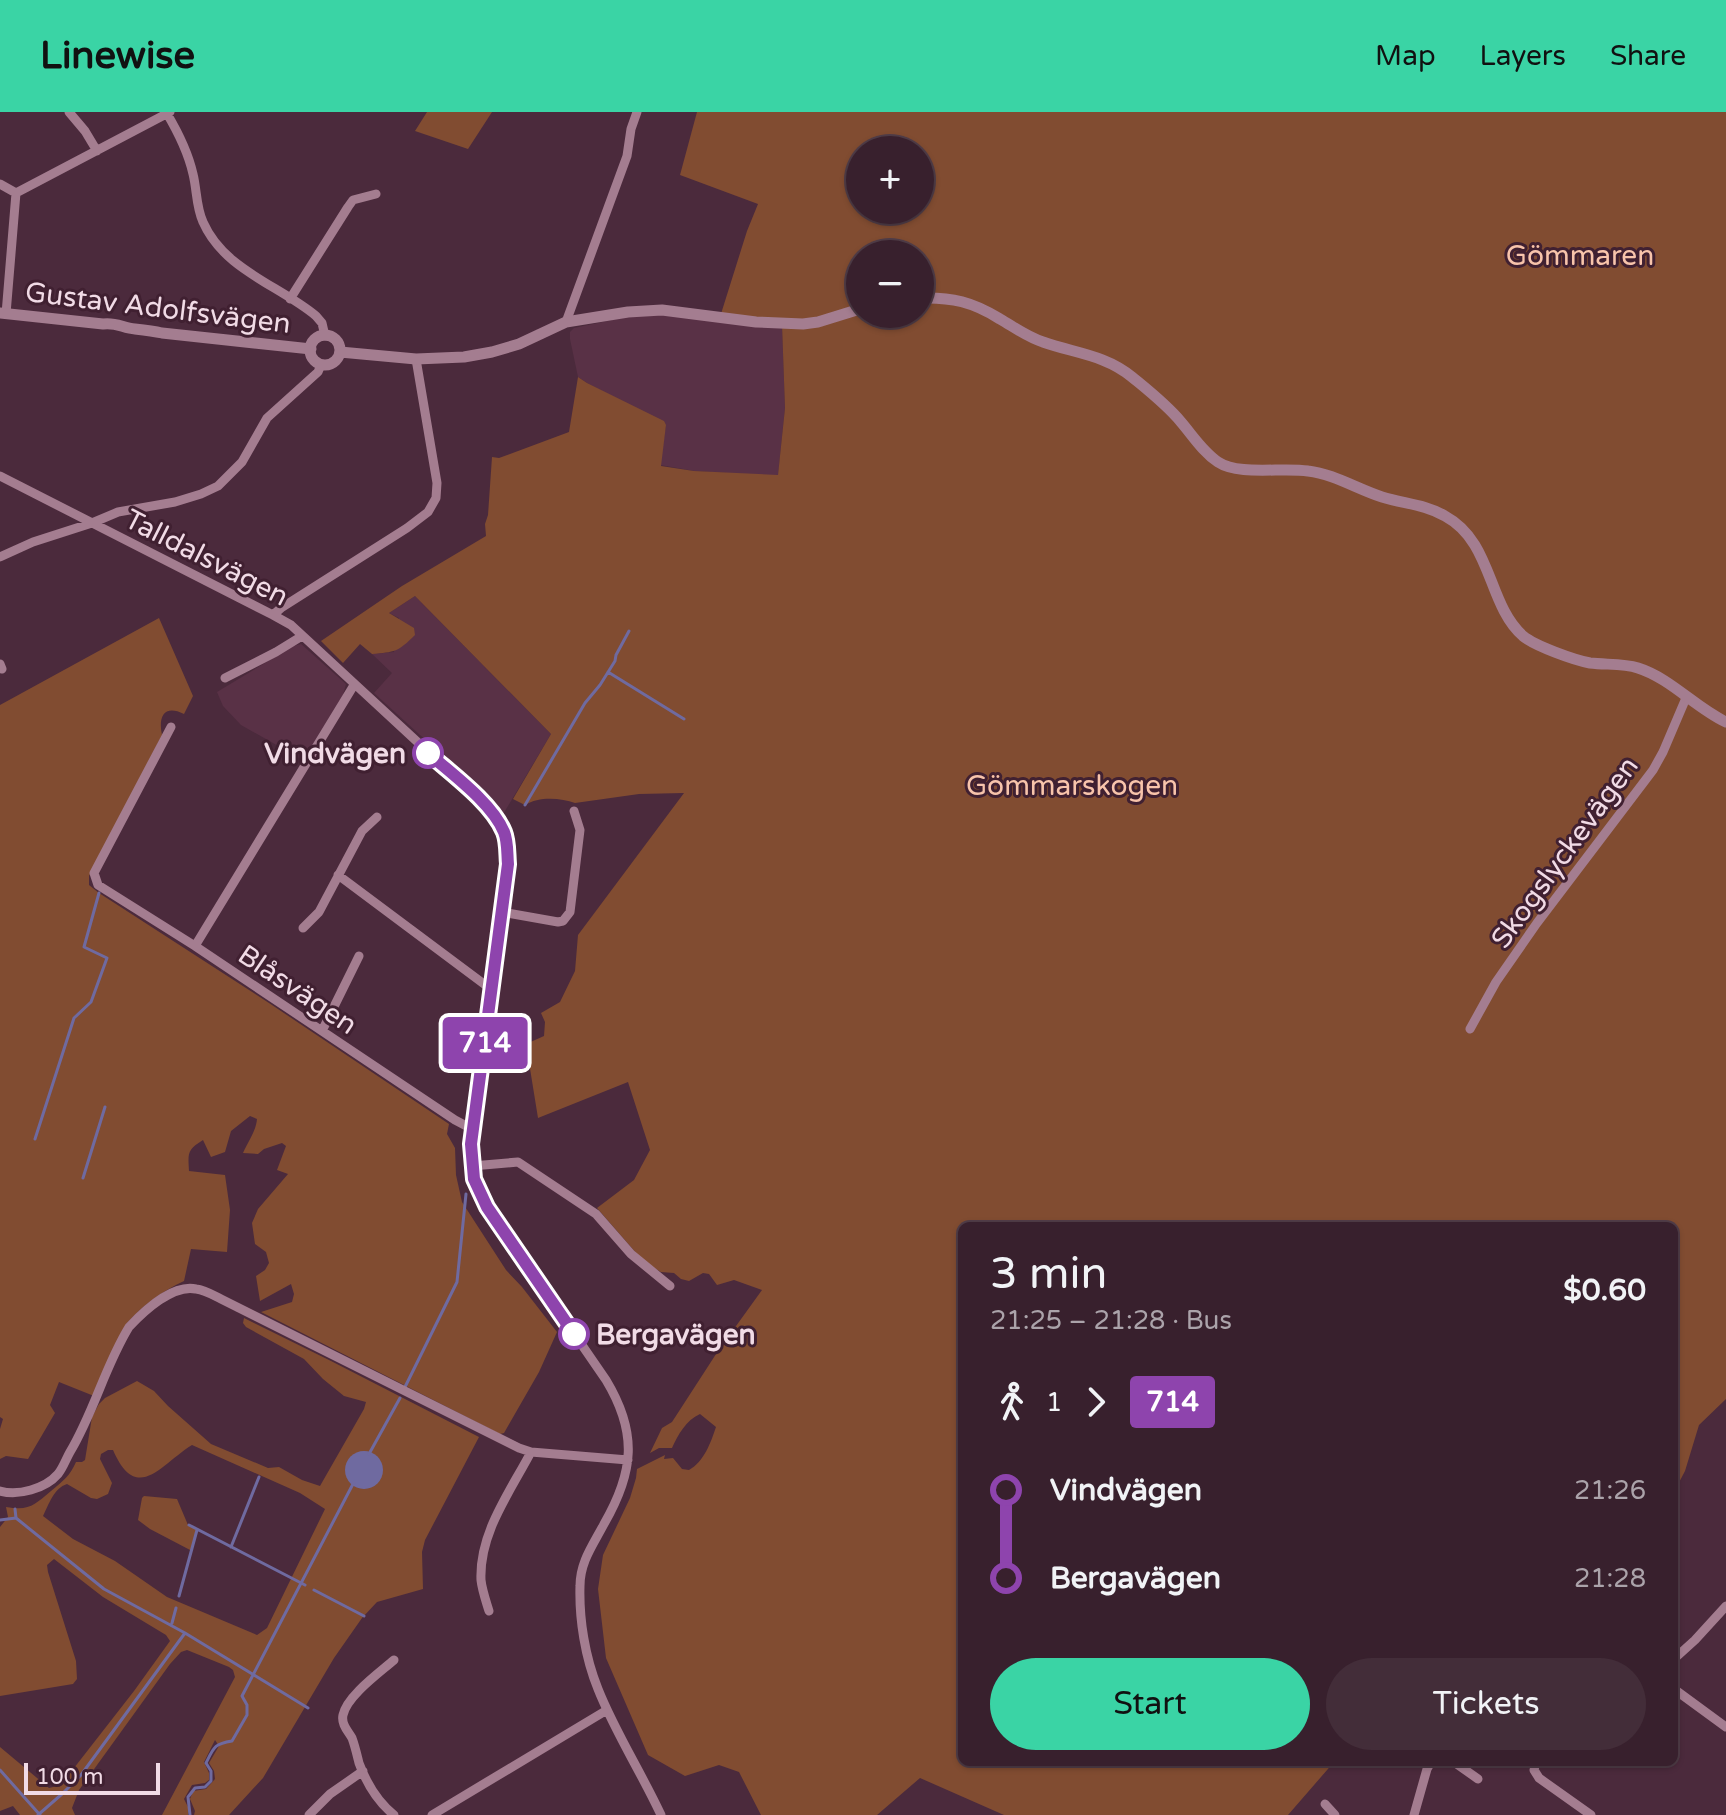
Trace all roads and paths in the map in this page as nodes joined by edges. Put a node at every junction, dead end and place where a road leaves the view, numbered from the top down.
1 (69, 112) edge
2 (637, 112) edge
3 (168, 113) edge
4 (97, 151) junction
5 (0, 184) edge
6 (16, 193) junction
7 (376, 194) dead end
8 (934, 298) edge
9 (290, 299) junction
10 (846, 313) edge
11 (3, 314) edge
12 (566, 322) junction
13 (325, 336) junction
14 (311, 349) junction
15 (340, 352) junction
16 (416, 359) junction
17 (321, 365) junction
18 (0, 476) edge
19 (92, 523) junction
20 (0, 557) edge
21 (273, 615) junction
22 (302, 636) junction
23 (225, 678) dead end
24 (354, 685) junction
25 (1686, 698) junction
26 (1726, 722) edge
27 (171, 727) dead end
28 (574, 811) dead end
29 (377, 817) dead end
30 (338, 875) junction
31 (502, 912) junction
32 (303, 928) dead end
33 (195, 946) junction
34 (359, 956) dead end
35 (492, 990) junction
36 (1470, 1029) dead end
37 (322, 1031) junction
38 (474, 1130) junction
39 (472, 1166) junction
40 (670, 1286) dead end
41 (531, 1452) junction
42 (628, 1460) junction
43 (0, 1491) edge
44 (1726, 1606) edge
45 (489, 1611) dead end
46 (1678, 1655) edge
47 (394, 1660) dead end
48 (1678, 1692) edge
49 (607, 1710) junction
50 (1726, 1727) edge
51 (1429, 1766) edge
52 (1460, 1766) edge
53 (1535, 1766) edge
54 (363, 1771) junction
55 (1478, 1779) dead end
56 (1325, 1804) dead end
57 (1577, 1805) junction
58 (309, 1815) edge
59 (394, 1815) edge
60 (432, 1815) edge
61 (661, 1815) edge
62 (1335, 1815) edge
63 (1414, 1815) edge
64 (1571, 1815) edge
65 (1591, 1815) edge

1 - 4 street
2 - 12 street
3 - 4 street
3 - 9 street
4 - 6 street
5 - 6 street
6 - 11 street
7 - 9 street
8 - 25 street
9 - 13 street
10 - 12 street
11 - 14 street, Gustav Adolfsvägen
12 - 16 street
13 - 14 street
13 - 15 street
14 - 17 street
15 - 16 street
15 - 17 street
16 - 21 street
17 - 19 street
18 - 19 street, Talldalsvägen
19 - 20 street
19 - 21 street, Talldalsvägen
21 - 22 street, Talldalsvägen
22 - 23 street
22 - 24 street, Talldalsvägen
24 - 31 street, Talldalsvägen
24 - 33 street
25 - 26 street
25 - 36 street, Skogslyckevägen
27 - 33 street, Blåsvägen
28 - 31 street
29 - 30 street
30 - 32 street
30 - 35 street
31 - 35 street, Talldalsvägen
33 - 37 street, Blåsvägen
34 - 37 street
35 - 38 street, Talldalsvägen
37 - 38 street, Blåsvägen
38 - 39 street, Talldalsvägen
39 - 40 street
39 - 42 street, Talldalsvägen
41 - 42 street
41 - 43 street
41 - 45 street
42 - 49 street, Talldalsvägen
44 - 46 street
47 - 54 street
48 - 50 street
49 - 60 street
49 - 61 street, Talldalsvägen
51 - 63 street
52 - 55 street
53 - 57 street
54 - 58 street
54 - 59 street
56 - 62 street
57 - 64 street
57 - 65 street

